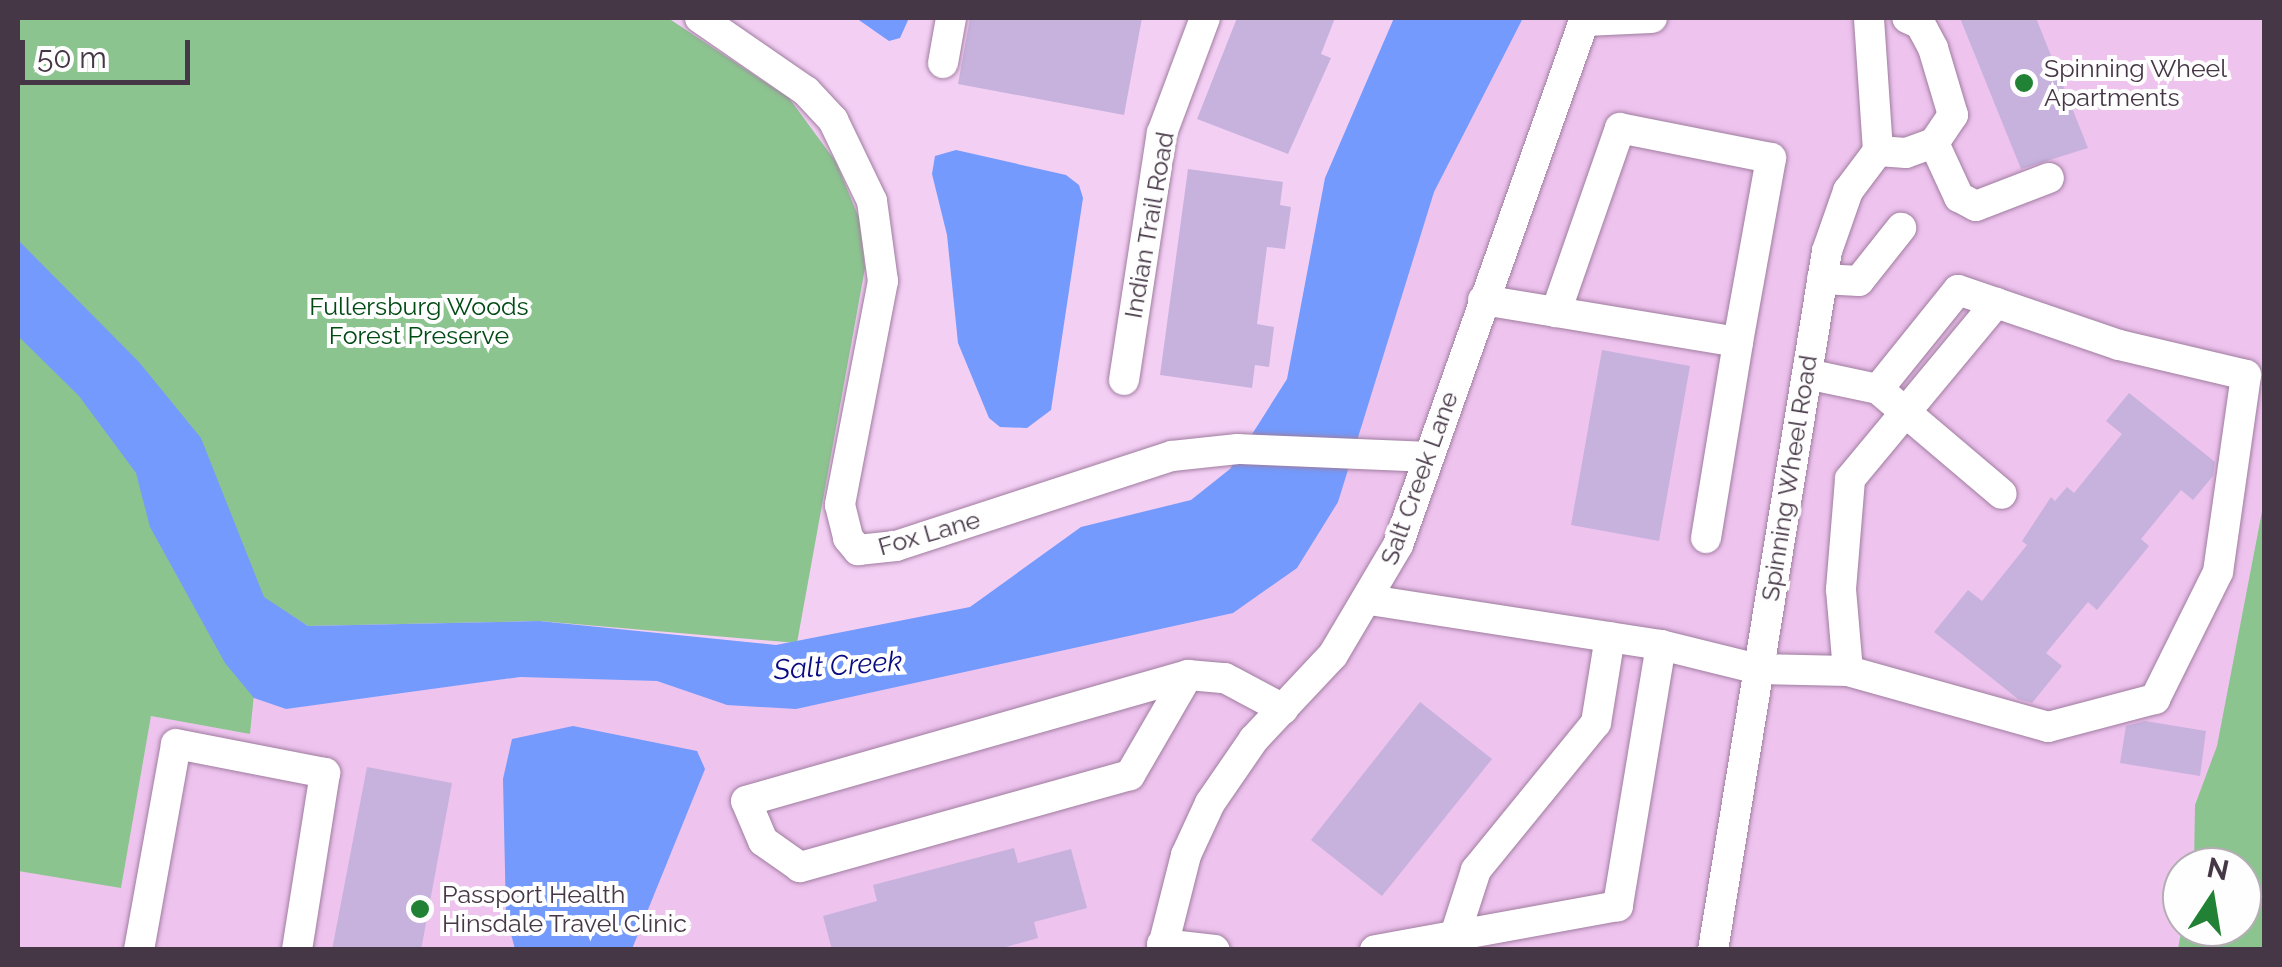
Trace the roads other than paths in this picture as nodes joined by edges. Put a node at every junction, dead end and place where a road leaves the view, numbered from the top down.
1 (700, 18) edge
2 (951, 18) edge
3 (1205, 18) edge
4 (1652, 18) edge
5 (1869, 18) edge
6 (1907, 18) edge
7 (943, 63) dead end
8 (1934, 143) junction
9 (1878, 150) junction
10 (2049, 178) dead end
11 (1900, 228) dead end
12 (1822, 280) junction
13 (1483, 300) junction
14 (1996, 303) junction
15 (1556, 312) junction
16 (1738, 342) junction
17 (1807, 374) junction
18 (1124, 380) dead end
19 (1878, 389) junction
20 (1908, 414) junction
21 (1428, 457) junction
22 (2002, 494) dead end
23 (1706, 538) dead end
24 (1370, 600) junction
25 (1610, 637) junction
26 (1661, 646) junction
27 (1758, 669) junction
28 (1848, 671) junction
29 (1188, 674) junction
30 (1282, 709) junction
31 (1454, 935) junction
32 (1162, 947) edge
33 (139, 950) edge
34 (297, 950) edge
35 (1215, 950) edge
36 (1375, 950) edge
37 (1713, 950) edge

1 - 21 street, Fox Lane
2 - 7 street
3 - 18 street, Indian Trail Road
4 - 13 street, Salt Creek Lane
5 - 9 street
6 - 8 street
8 - 9 street
8 - 10 street
9 - 12 street, Spinning Wheel Road
11 - 12 street
12 - 17 street, Spinning Wheel Road
13 - 15 street
13 - 21 street, Salt Creek Lane
14 - 19 street
14 - 20 street
14 - 28 street
15 - 16 street
15 - 16 street
16 - 23 street
17 - 19 street
17 - 27 street, Spinning Wheel Road
19 - 20 street
20 - 22 street
20 - 28 street
21 - 24 street, Salt Creek Lane
24 - 25 street
24 - 30 street, Salt Creek Lane
25 - 26 street
25 - 31 street
26 - 27 street
26 - 31 street
27 - 28 street
27 - 37 street, Spinning Wheel Road
29 - 29 street
29 - 30 street
30 - 32 street, Salt Creek Lane
31 - 36 street
32 - 35 street
33 - 34 street

